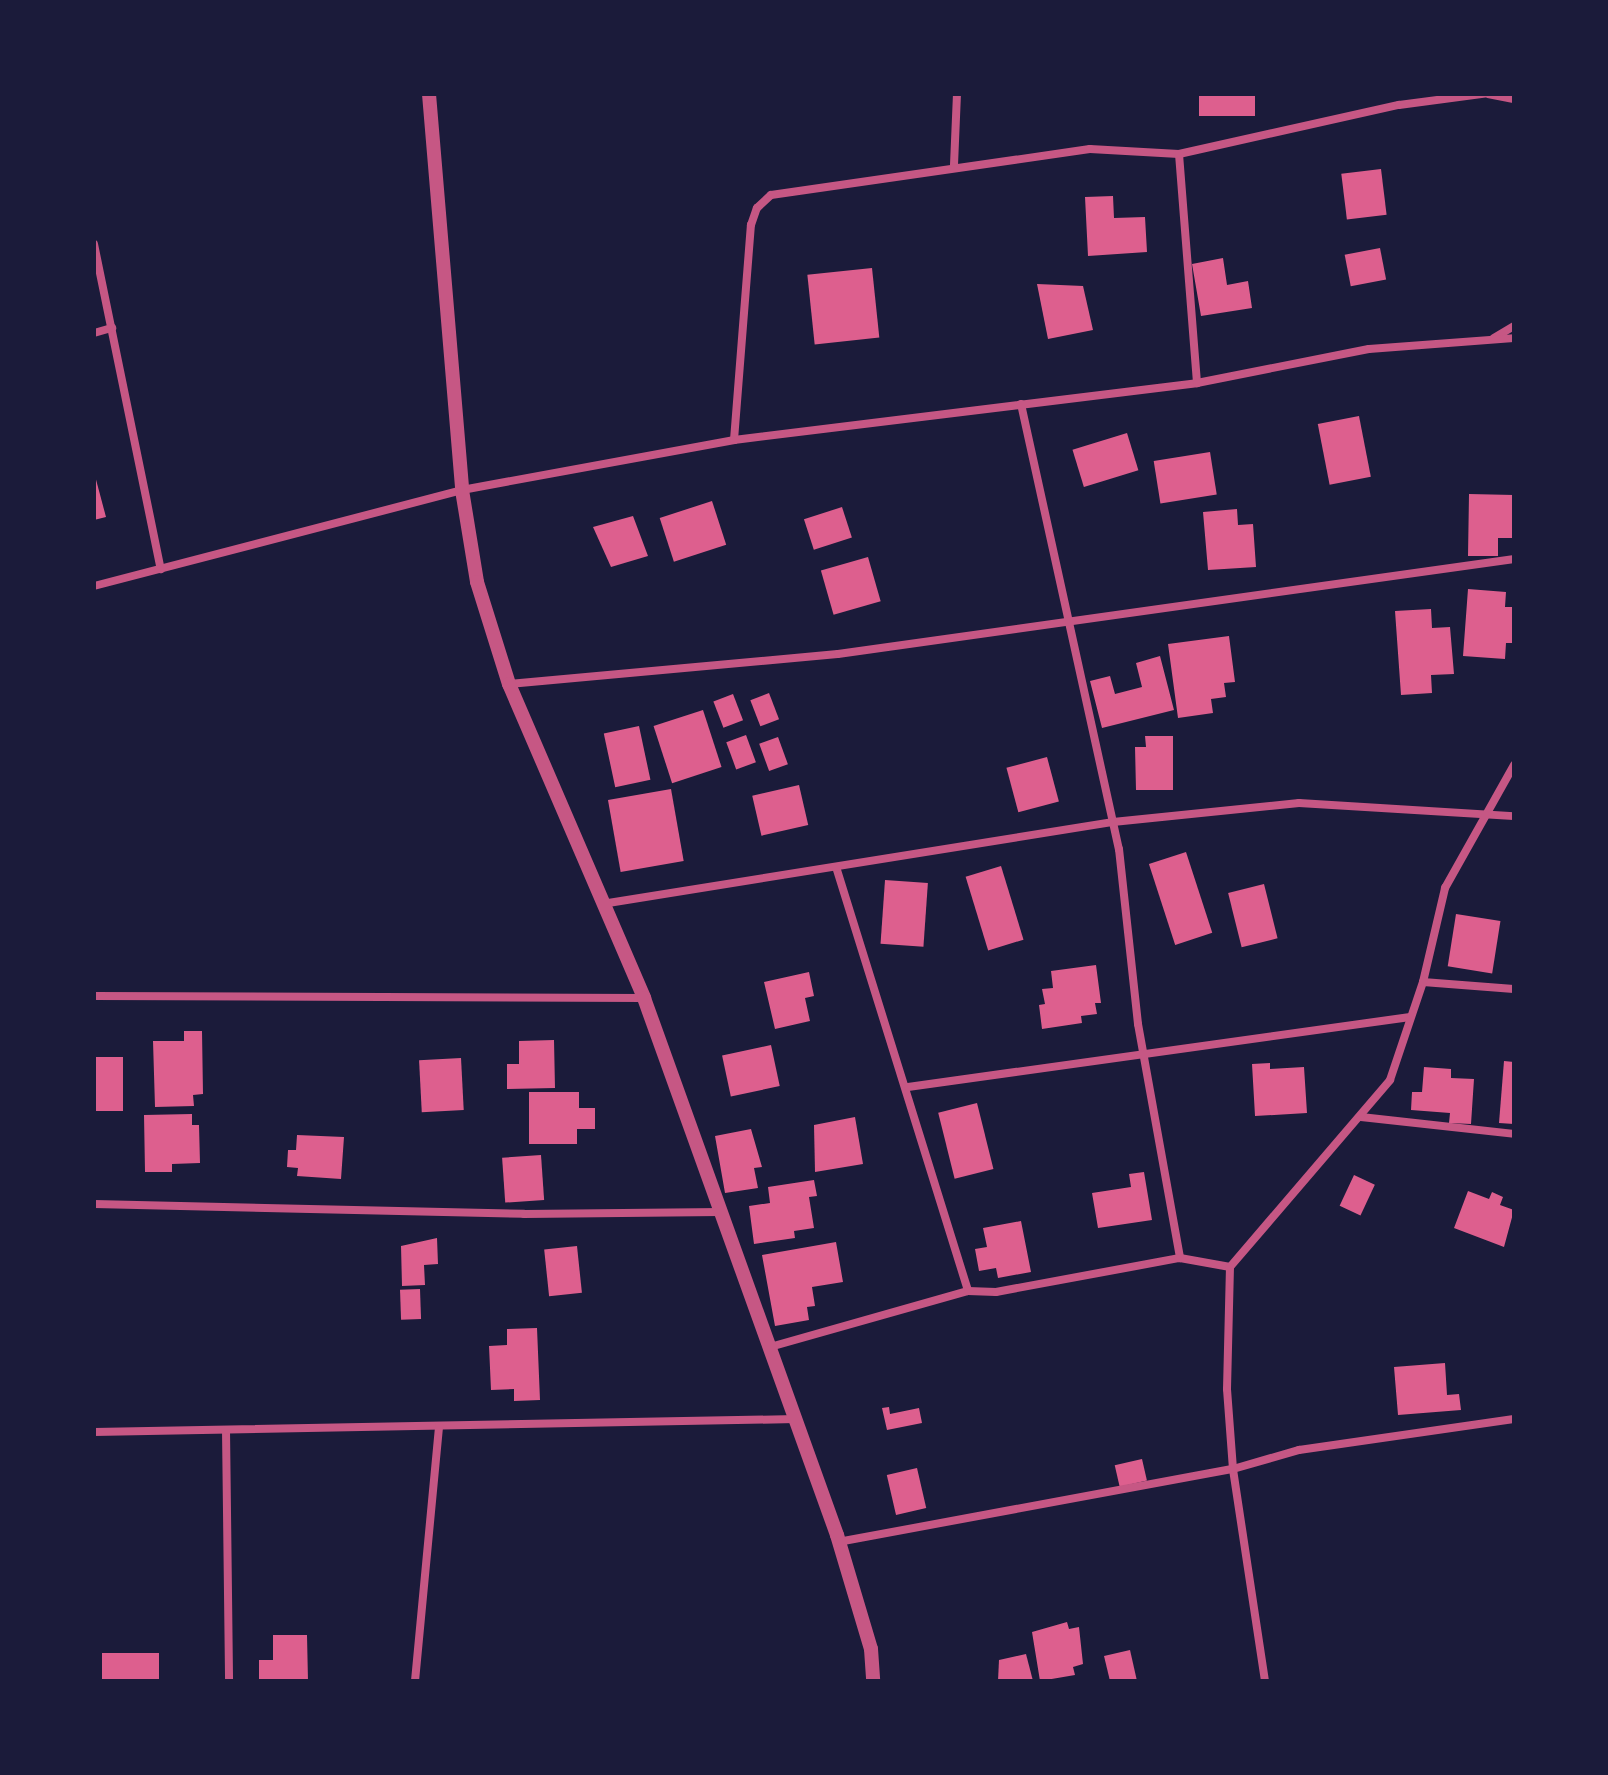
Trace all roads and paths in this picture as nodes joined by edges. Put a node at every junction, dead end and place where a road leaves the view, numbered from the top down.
1 (429, 94) edge
2 (957, 94) edge
3 (1485, 94) edge
4 (1514, 99) edge
5 (1179, 154) junction
6 (954, 165) junction
7 (94, 244) edge
8 (1514, 326) edge
9 (112, 328) junction
10 (94, 333) edge
11 (1514, 338) edge
12 (1492, 340) junction
13 (1197, 383) junction
14 (1021, 404) junction
15 (734, 440) junction
16 (462, 490) junction
17 (1514, 559) edge
18 (161, 569) junction
19 (94, 586) edge
20 (1072, 618) junction
21 (509, 684) junction
22 (1514, 765) edge
23 (1486, 816) junction
24 (1514, 816) edge
25 (1113, 822) junction
26 (837, 870) junction
27 (601, 905) junction
28 (1423, 982) junction
29 (1514, 989) edge
30 (94, 996) edge
31 (644, 998) junction
32 (1410, 1017) junction
33 (1145, 1055) junction
34 (908, 1087) junction
35 (1361, 1117) junction
36 (1514, 1134) edge
37 (94, 1204) edge
38 (721, 1212) junction
39 (1180, 1258) junction
40 (1230, 1267) junction
41 (968, 1291) junction
42 (770, 1347) junction
43 (796, 1419) junction
44 (1514, 1419) edge
45 (439, 1426) junction
46 (226, 1430) junction
47 (94, 1432) edge
48 (1233, 1469) junction
49 (838, 1542) junction
50 (229, 1681) edge
51 (415, 1681) edge
52 (873, 1681) edge
53 (1265, 1681) edge

1 - 16 street
2 - 6 street
3 - 4 street
3 - 5 street
5 - 6 street
5 - 13 street
6 - 15 street
7 - 9 street
8 - 12 street
9 - 10 street
9 - 18 street
11 - 12 street
12 - 13 street
13 - 14 street
14 - 15 street
14 - 20 street
15 - 16 street
16 - 18 street
16 - 21 street
17 - 20 street
18 - 19 street
20 - 21 street
20 - 25 street
21 - 27 street
22 - 23 street
23 - 24 street
23 - 25 street
23 - 28 street
25 - 26 street
25 - 33 street
26 - 27 street
26 - 34 street
27 - 31 street
28 - 29 street
28 - 32 street
30 - 31 street
31 - 38 street
32 - 33 street
32 - 35 street
33 - 34 street
33 - 39 street
34 - 41 street
35 - 36 street
35 - 40 street
37 - 38 street
38 - 42 street
39 - 40 street
39 - 41 street
40 - 48 street
41 - 42 street
42 - 43 street
43 - 45 street
43 - 49 street
44 - 48 street
45 - 46 street
45 - 51 street
46 - 47 street
46 - 50 street
48 - 49 street
48 - 53 street
49 - 52 street

